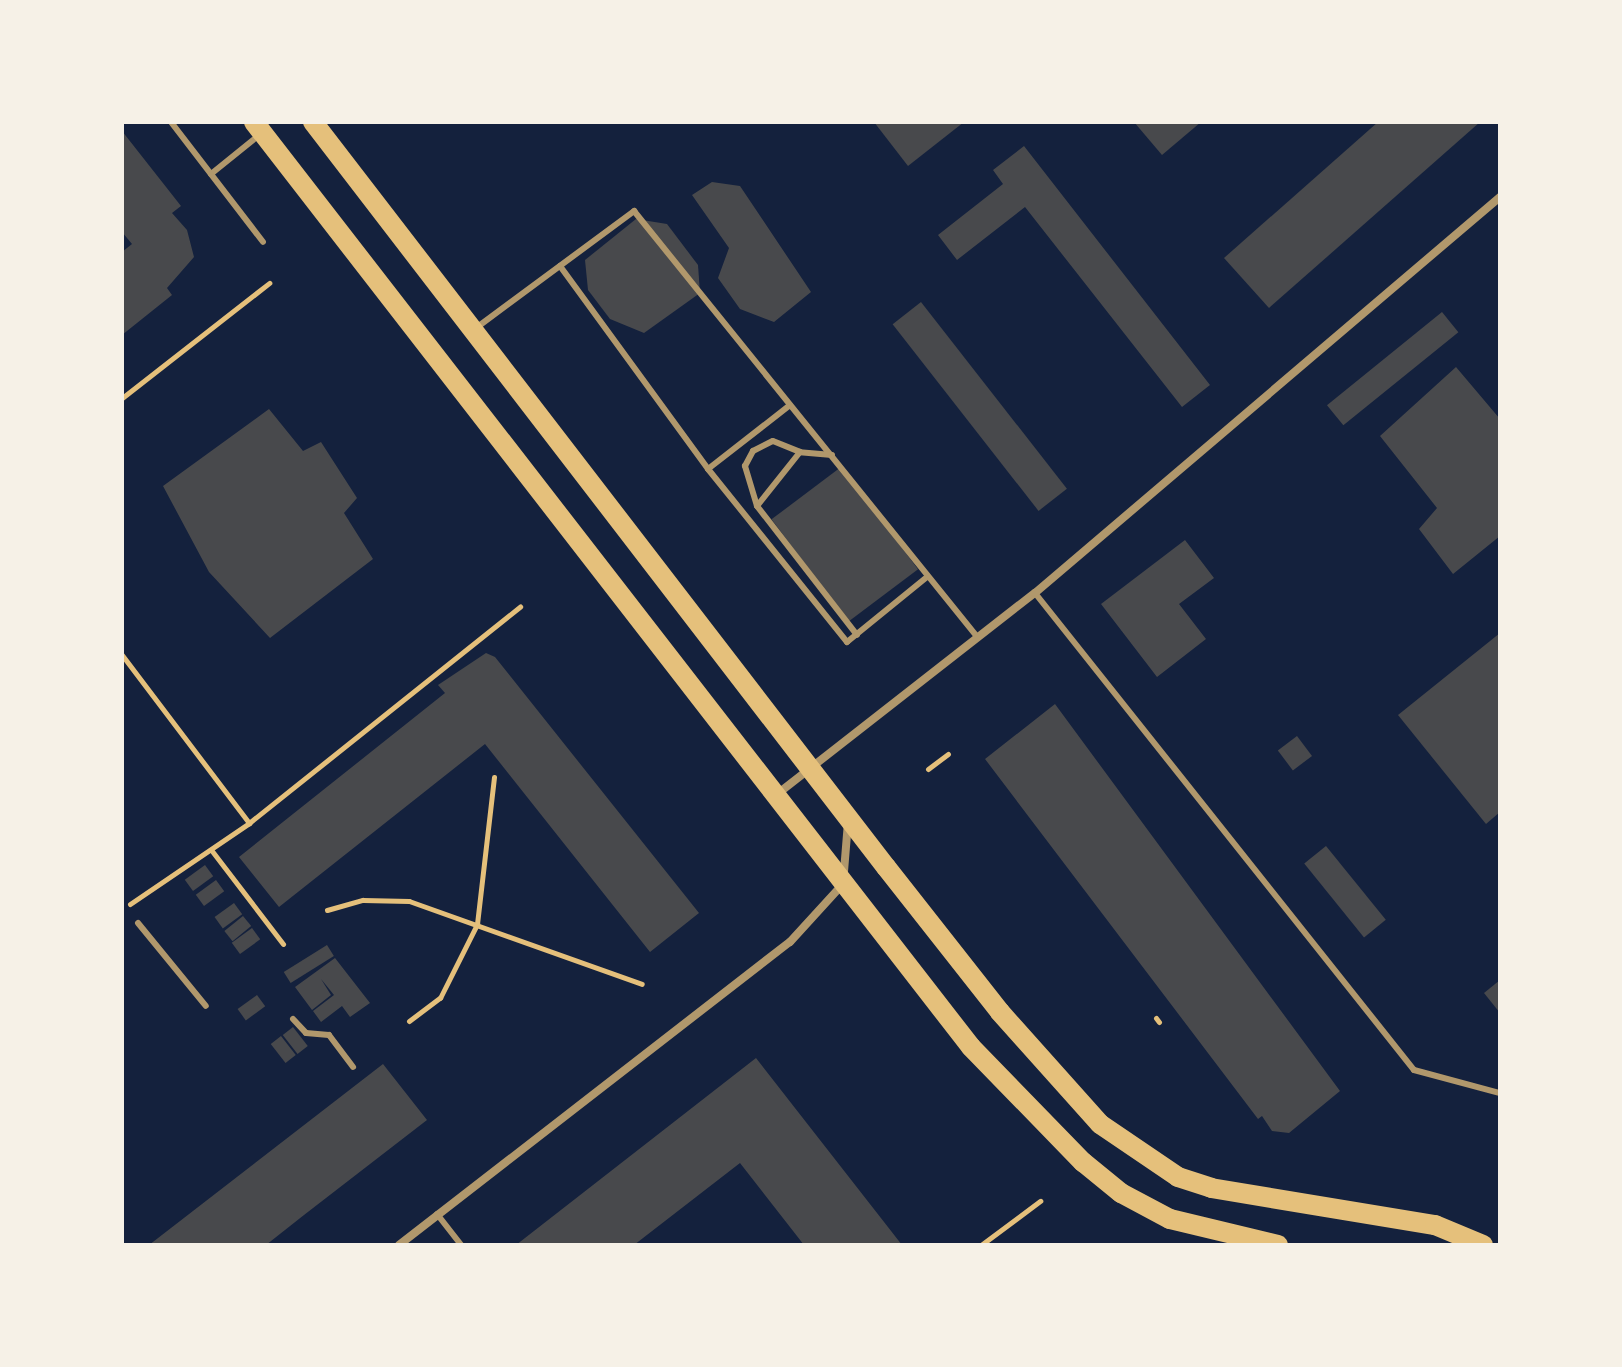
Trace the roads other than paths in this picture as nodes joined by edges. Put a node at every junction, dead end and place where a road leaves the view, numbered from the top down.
1 (171, 122) edge
2 (313, 122) edge
3 (258, 128) edge
4 (211, 174) junction
5 (1500, 197) edge
6 (263, 242) dead end
7 (560, 266) junction
8 (474, 330) junction
9 (789, 406) junction
10 (800, 452) junction
11 (834, 455) junction
12 (708, 469) junction
13 (757, 506) junction
14 (927, 577) junction
15 (1035, 593) junction
16 (857, 635) junction
17 (978, 638) junction
18 (811, 767) junction
19 (775, 795) junction
20 (849, 817) junction
21 (843, 884) junction
22 (138, 923) dead end
23 (206, 1006) dead end
24 (293, 1019) dead end
25 (353, 1067) dead end
26 (1500, 1093) edge
27 (437, 1214) junction
28 (1251, 1242) edge
29 (399, 1245) edge
30 (461, 1245) edge
31 (1278, 1245) edge
32 (1483, 1245) edge

1 - 4 lane
2 - 8 main road
3 - 4 lane
3 - 19 main road
4 - 6 lane
5 - 15 street
7 - 8 lane
7 - 9 lane
7 - 12 lane
8 - 18 main road
9 - 11 lane
9 - 12 lane
10 - 11 lane
10 - 13 lane
10 - 13 lane
11 - 14 lane
12 - 16 lane
13 - 16 lane
14 - 16 lane
14 - 17 lane
15 - 17 street
15 - 26 lane
17 - 18 street
18 - 19 street
18 - 20 main road
19 - 21 main road
20 - 21 street
20 - 32 main road
21 - 27 street
21 - 28 main road
22 - 23 lane
24 - 25 lane
27 - 29 street
27 - 30 lane
28 - 31 main road

